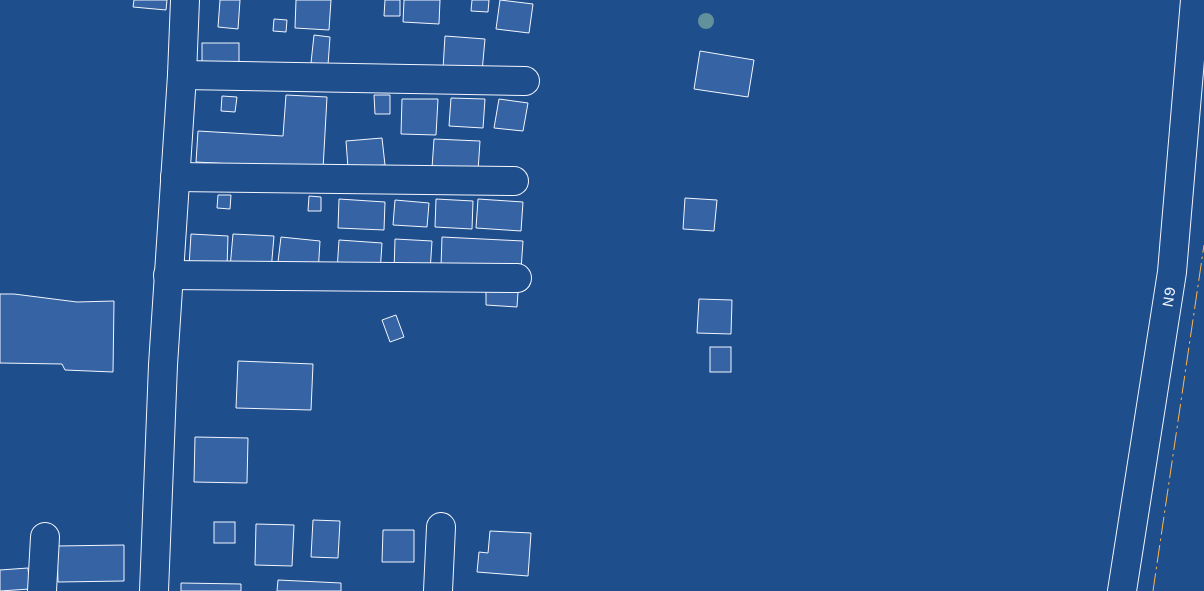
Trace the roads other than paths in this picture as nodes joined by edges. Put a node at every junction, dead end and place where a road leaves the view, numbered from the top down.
1 (184, 0) edge
2 (1196, 0) edge
3 (182, 75) junction
4 (525, 81) dead end
5 (175, 177) junction
6 (514, 181) dead end
7 (168, 275) junction
8 (517, 278) dead end
9 (441, 527) dead end
10 (45, 536) dead end
11 (42, 591) edge
12 (154, 591) edge
13 (438, 591) edge
14 (1122, 591) edge

1 - 3 street
2 - 14 street, N9
3 - 4 street
3 - 5 street
5 - 6 street
5 - 7 street
7 - 8 street
7 - 12 street
9 - 13 street
10 - 11 street

